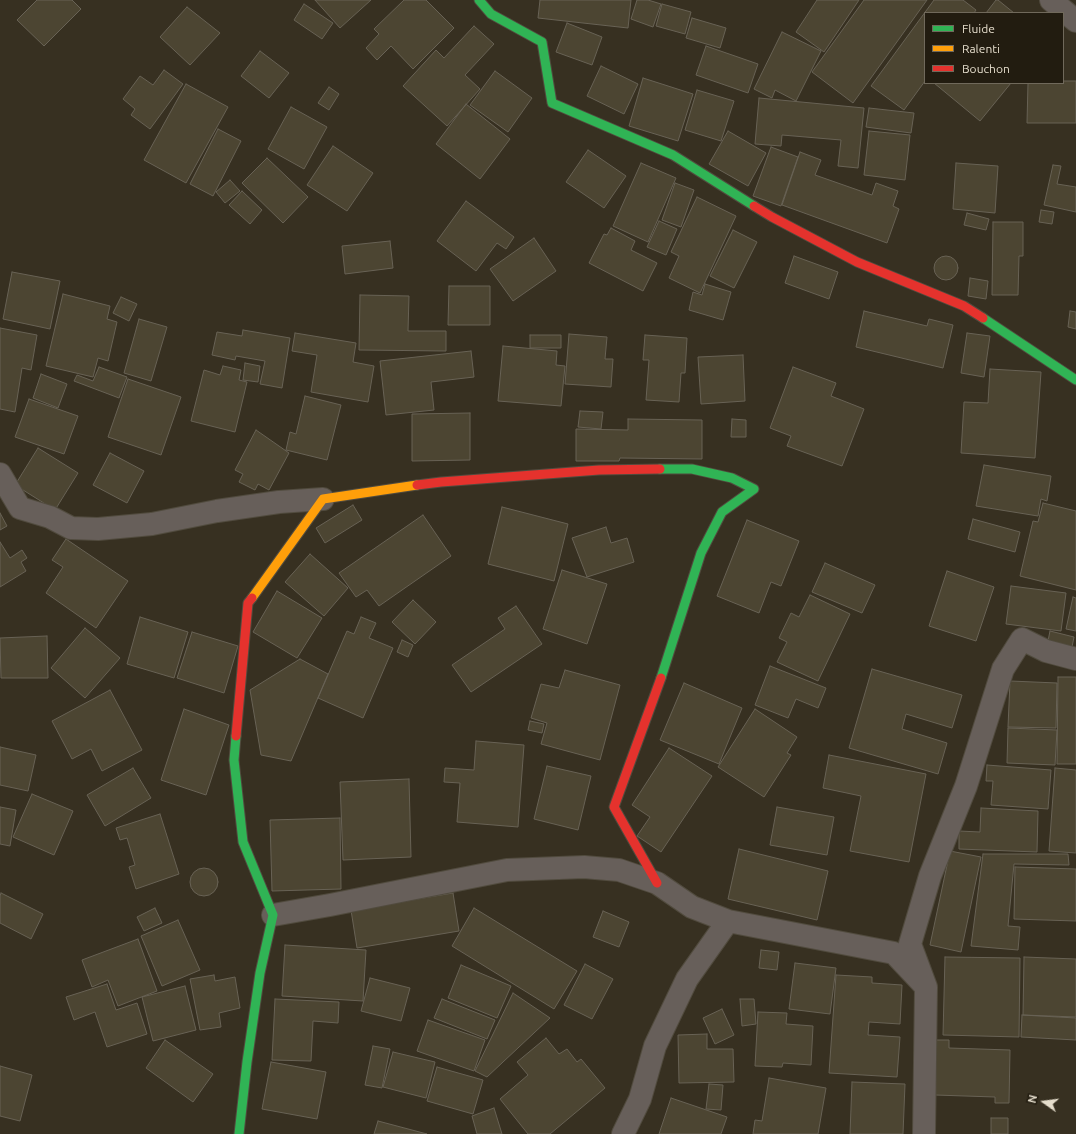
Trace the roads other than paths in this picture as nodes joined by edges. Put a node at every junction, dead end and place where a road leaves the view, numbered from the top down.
1 (479, 0) edge
2 (1051, 0) edge
3 (1076, 21) edge
4 (1076, 380) edge
5 (0, 474) edge
6 (323, 499) junction
7 (1076, 659) edge
8 (657, 882) junction
9 (273, 915) junction
10 (728, 921) junction
11 (926, 987) junction
12 (239, 1134) edge
13 (623, 1134) edge
14 (924, 1134) edge

1 - 4 street
2 - 3 street
5 - 6 street
6 - 8 street
6 - 9 street
7 - 11 street
8 - 9 street
8 - 10 street
9 - 12 street
10 - 11 street
10 - 13 street
11 - 14 street

